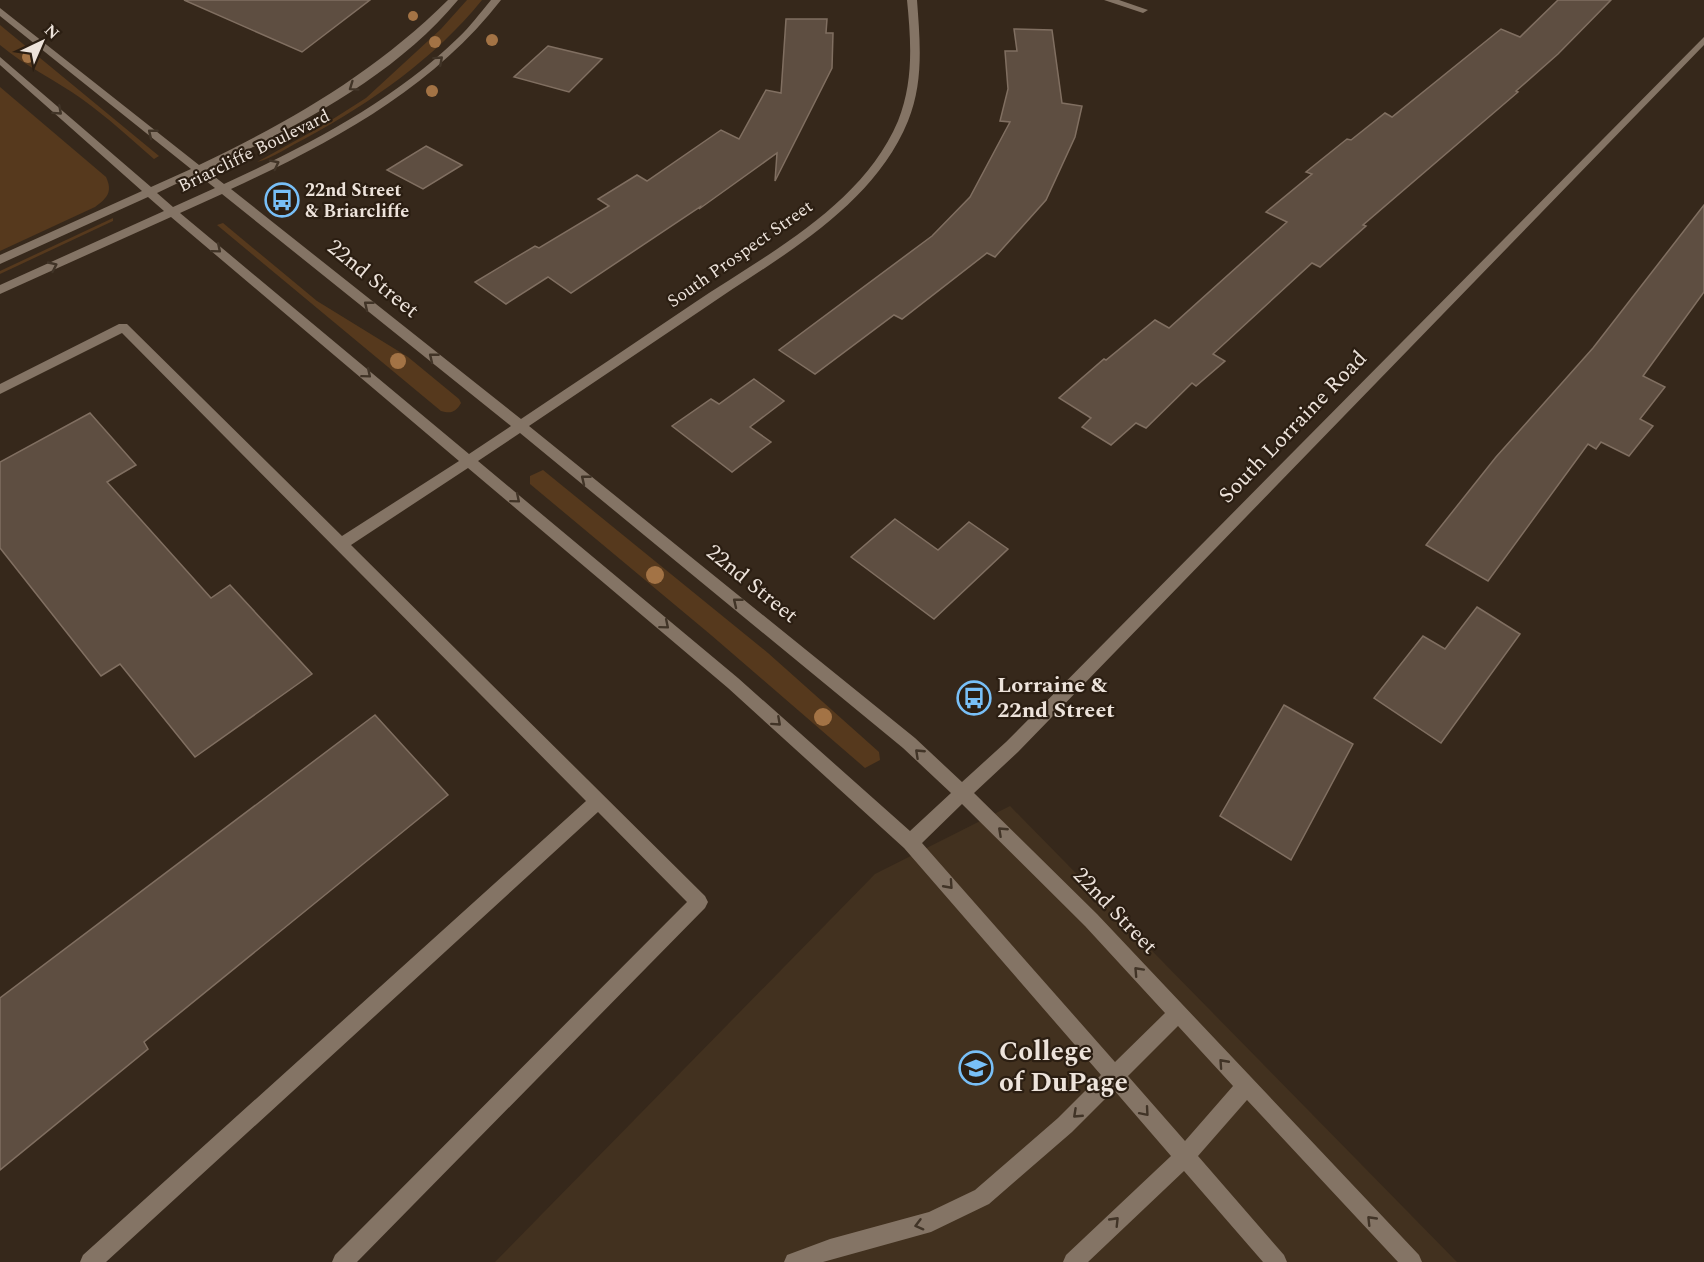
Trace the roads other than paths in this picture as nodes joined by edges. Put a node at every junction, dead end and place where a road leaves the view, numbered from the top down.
1 (453, 0) edge
2 (496, 0) edge
3 (912, 0) edge
4 (1109, 0) edge
5 (1143, 10) dead end
6 (0, 11) edge
7 (1704, 40) edge
8 (0, 60) edge
9 (198, 169) junction
10 (222, 189) junction
11 (149, 192) junction
12 (172, 212) junction
13 (0, 260) edge
14 (0, 290) edge
15 (0, 389) edge
16 (520, 426) junction
17 (470, 460) junction
18 (341, 544) junction
19 (962, 793) junction
20 (598, 801) junction
21 (910, 842) junction
22 (1178, 1013) junction
23 (1115, 1078) junction
24 (1245, 1087) junction
25 (1184, 1157) junction
26 (90, 1262) edge
27 (342, 1262) edge
28 (794, 1262) edge
29 (1073, 1262) edge
30 (1277, 1262) edge
31 (1412, 1262) edge

1 -> 9 street, Briarcliffe Boulevard
10 -> 2 street, Briarcliffe Boulevard
3 - 16 street, South Prospect Street
4 - 5 street
9 -> 6 street, 22nd Street
7 - 19 street, South Lorraine Road
8 -> 11 street
9 - 10 street, 22nd Street
9 - 11 street, Briarcliffe Boulevard
10 - 12 street, Briarcliffe Boulevard
16 -> 10 street, 22nd Street
11 - 12 street
11 - 13 street, Briarcliffe Boulevard
14 -> 12 street, Briarcliffe Boulevard
12 -> 17 street
15 - 18 street
16 - 17 street, South Prospect Street
19 -> 16 street, 22nd Street
17 - 18 street, South Prospect Street
17 -> 21 street
18 - 20 street
19 - 21 street, South Lorraine Road
22 -> 19 street, 22nd Street
20 - 26 street
20 - 27 street
21 -> 23 street
22 - 23 street
24 -> 22 street, 22nd Street
23 -> 25 street
23 -> 28 street
24 - 25 street
31 -> 24 street, 22nd Street
29 -> 25 street
25 - 30 street

